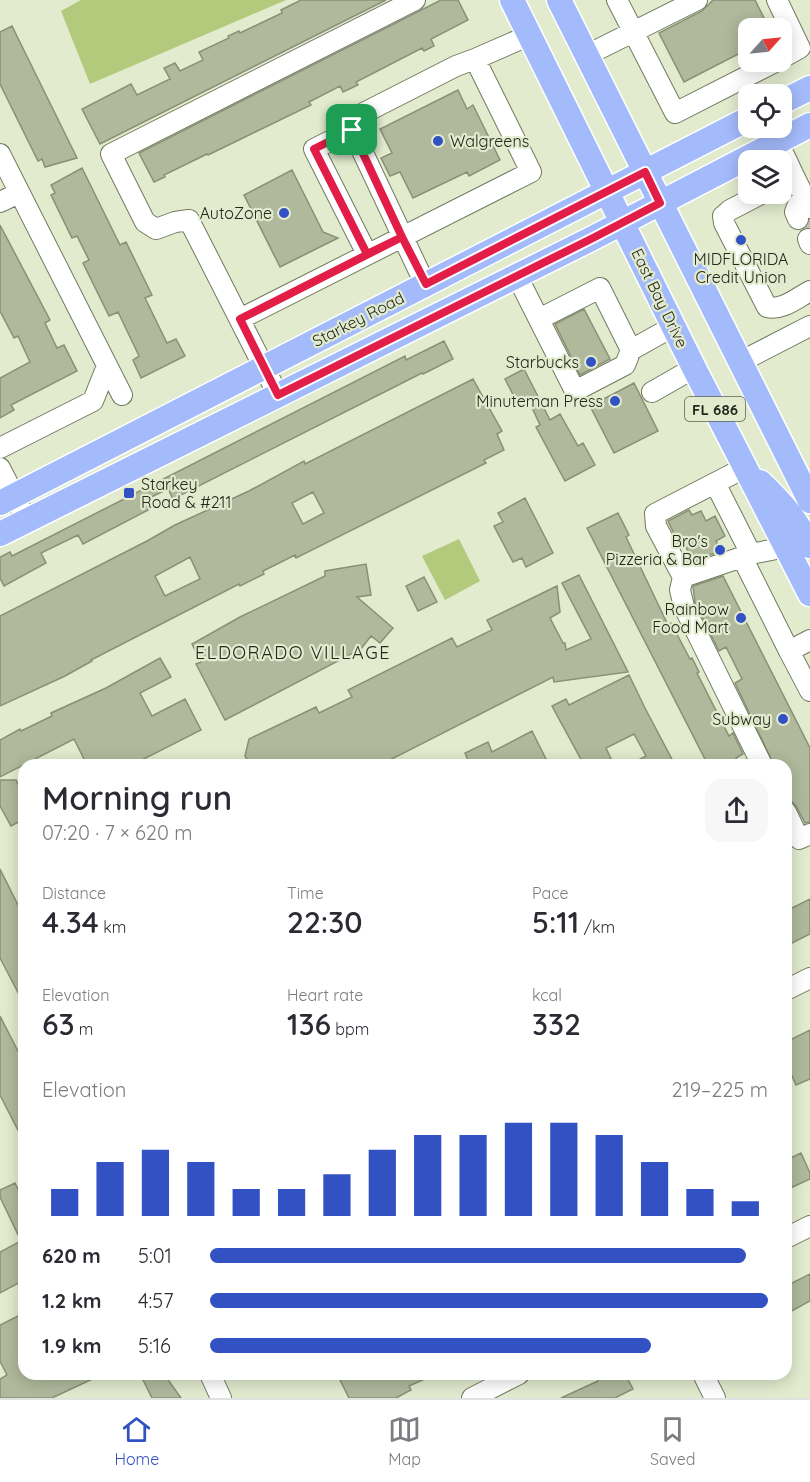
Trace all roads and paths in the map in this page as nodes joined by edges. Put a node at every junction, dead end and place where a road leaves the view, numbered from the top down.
1 (415, 0) edge
2 (512, 0) edge
3 (559, 0) edge
4 (697, 0) edge
5 (777, 0) edge
6 (623, 2) edge
7 (633, 32) junction
8 (530, 35) junction
9 (805, 46) edge
10 (587, 55) junction
11 (475, 59) junction
12 (755, 72) edge
13 (810, 88) edge
14 (792, 97) edge
15 (738, 124) edge
16 (810, 125) edge
17 (352, 130) junction
18 (778, 142) junction
19 (0, 154) edge
20 (645, 172) junction
21 (608, 192) junction
22 (19, 193) junction
23 (800, 199) tunnel mouth
24 (0, 202) edge
25 (660, 203) junction
26 (742, 204) edge
27 (622, 222) junction
28 (402, 237) junction
29 (367, 254) junction
30 (517, 276) junction
31 (426, 284) junction
32 (810, 291) edge
33 (240, 319) junction
34 (539, 319) junction
35 (674, 326) junction
36 (810, 327) edge
37 (631, 350) junction
38 (740, 362) junction
39 (107, 366) junction
40 (264, 366) junction
41 (694, 368) junction
42 (652, 392) dead end
43 (122, 395) dead end
44 (278, 395) junction
45 (0, 448) edge
46 (746, 467) junction
47 (0, 468) edge
48 (715, 483) junction
49 (7, 499) edge
50 (810, 501) edge
51 (27, 520) junction
52 (0, 534) edge
53 (810, 546) edge
54 (786, 547) junction
55 (747, 555) junction
56 (683, 577) junction
57 (810, 594) edge
58 (810, 640) edge
59 (789, 651) junction
60 (810, 692) edge
61 (759, 759) edge
62 (792, 824) edge
63 (810, 834) edge
64 (810, 978) edge
65 (792, 987) edge
66 (810, 1226) edge
67 (792, 1235) edge
68 (212, 1380) edge
69 (507, 1380) edge
70 (706, 1380) edge
71 (220, 1398) edge
72 (472, 1398) edge
73 (715, 1398) edge

1 - 33 street
2 - 8 main road, East Bay Drive / FL 686
3 - 10 main road, FL 686
4 - 7 street
5 - 9 street
6 - 7 street
7 - 10 street
7 - 12 street
8 - 11 street
8 - 21 main road, East Bay Drive / FL 686
10 - 20 main road, FL 686
11 - 17 street
11 - 28 street
13 - 14 main road
15 - 20 main road, Starkey Road
16 - 18 main road, Starkey Road
17 - 28 street
17 - 29 street
18 - 23 street
18 - 25 main road, Starkey Road
19 - 22 street
20 - 21 main road, Starkey Road
20 - 25 main road, FL 686
21 - 27 main road, East Bay Drive / FL 686
21 - 31 main road, Starkey Road
22 - 24 street
22 - 39 street
25 - 27 main road, Starkey Road
25 - 38 main road, FL 686
26 - 32 street
27 - 30 main road, Starkey Road
27 - 35 main road, East Bay Drive / FL 686
28 - 29 street
28 - 31 street
29 - 33 street
30 - 34 street
30 - 44 main road, Starkey Road
31 - 40 main road, Starkey Road
33 - 40 street
34 - 37 street
34 - 37 street
35 - 37 street
35 - 41 main road, East Bay Drive / FL 686
36 - 38 street
38 - 50 main road, FL 686
39 - 43 street
39 - 45 street
40 - 44 street
40 - 49 main road, Starkey Road
41 - 42 street
41 - 46 main road, East Bay Drive / FL 686
44 - 51 main road, Starkey Road
46 - 48 street
46 - 53 main road
46 - 54 main road, East Bay Drive / FL 686
47 - 49 street
48 - 55 street
48 - 56 street
49 - 51 street
51 - 52 main road, Starkey Road
54 - 55 street
54 - 57 main road, East Bay Drive / FL 686
55 - 56 street
55 - 59 street
56 - 61 street
58 - 59 street
59 - 60 street
62 - 63 street
64 - 65 street
66 - 67 street
68 - 71 street
69 - 72 street
70 - 73 street

